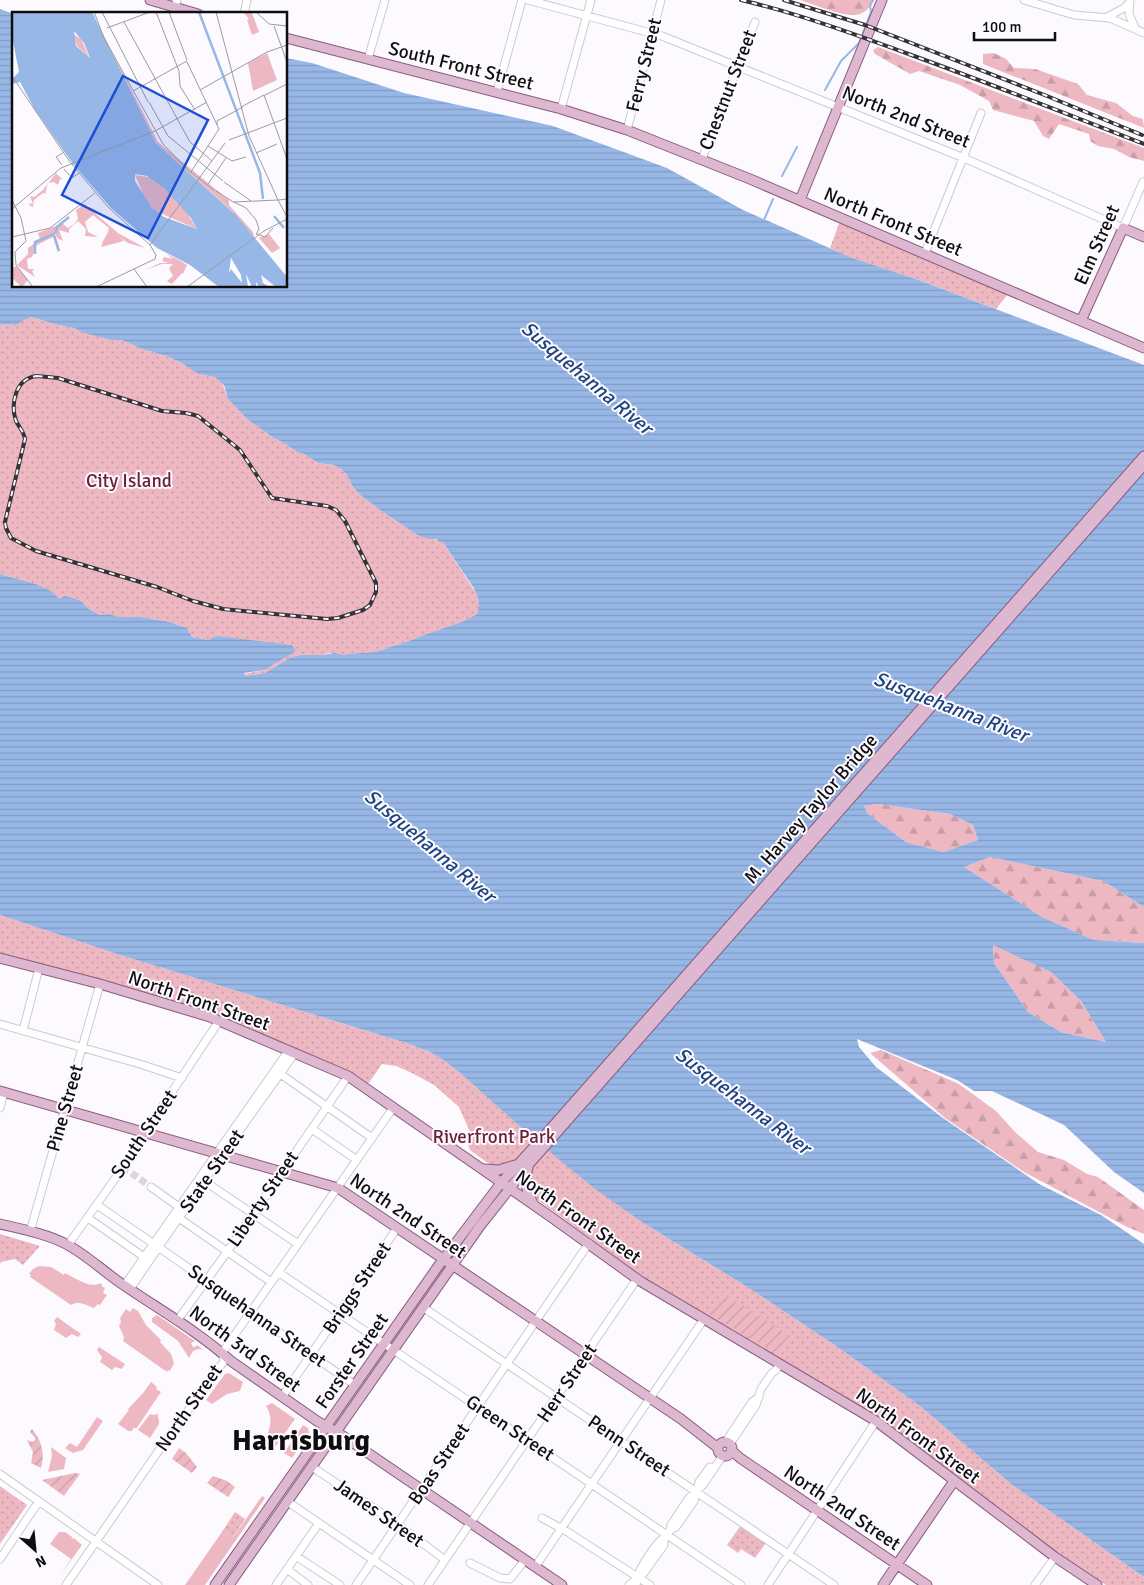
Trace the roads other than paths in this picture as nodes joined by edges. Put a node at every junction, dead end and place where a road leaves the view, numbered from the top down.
1 (150, 0) edge
2 (384, 0) edge
3 (522, 0) edge
4 (528, 0) edge
5 (592, 0) edge
6 (661, 0) edge
7 (882, 0) edge
8 (1024, 0) edge
9 (1130, 1) edge
10 (176, 4) edge
11 (194, 12) edge
12 (588, 16) junction
13 (1106, 17) junction
14 (755, 22) dead end
15 (1136, 28) junction
16 (1144, 32) edge
17 (652, 33) junction
18 (288, 39) edge
19 (368, 59) junction
20 (738, 66) junction
21 (497, 92) junction
22 (838, 107) junction
23 (561, 109) junction
24 (981, 113) dead end
25 (627, 130) junction
26 (964, 158) junction
27 (702, 159) junction
28 (1143, 182) edge
29 (800, 200) junction
30 (1122, 228) junction
31 (1144, 237) edge
32 (925, 253) junction
33 (1081, 321) junction
34 (1144, 348) edge
35 (1144, 456) edge
36 (1144, 466) edge
37 (0, 958) edge
38 (39, 968) junction
39 (100, 984) junction
40 (218, 1021) junction
41 (0, 1024) edge
42 (23, 1031) junction
43 (82, 1048) junction
44 (292, 1052) junction
45 (280, 1073) junction
46 (348, 1076) junction
47 (182, 1078) junction
48 (2, 1092) edge
49 (327, 1107) junction
50 (0, 1108) edge
51 (393, 1108) junction
52 (64, 1110) junction
53 (312, 1129) junction
54 (145, 1133) junction
55 (372, 1138) junction
56 (535, 1152) junction
57 (220, 1154) junction
58 (357, 1160) junction
59 (526, 1162) junction
60 (479, 1168) junction
61 (282, 1172) junction
62 (204, 1181) junction
63 (501, 1183) junction
64 (151, 1187) tunnel mouth
65 (338, 1188) junction
66 (509, 1188) junction
67 (97, 1205) junction
68 (180, 1207) junction
69 (536, 1207) junction
70 (253, 1214) junction
71 (88, 1218) junction
72 (179, 1218) junction
73 (0, 1224) edge
74 (398, 1228) junction
75 (30, 1232) junction
76 (589, 1243) junction
77 (298, 1244) junction
78 (68, 1245) junction
79 (156, 1245) junction
80 (227, 1252) junction
81 (144, 1257) junction
82 (443, 1259) junction
83 (453, 1266) junction
84 (278, 1272) junction
85 (637, 1279) junction
86 (206, 1280) junction
87 (271, 1282) junction
88 (127, 1288) junction
89 (424, 1308) junction
90 (251, 1311) junction
91 (340, 1313) junction
92 (704, 1318) junction
93 (177, 1321) junction
94 (536, 1321) junction
95 (384, 1343) junction
96 (394, 1350) junction
97 (222, 1353) junction
98 (586, 1354) junction
99 (311, 1355) junction
100 (507, 1365) junction
101 (778, 1367) junction
102 (355, 1385) junction
103 (282, 1397) junction
104 (556, 1398) junction
105 (650, 1398) junction
106 (478, 1407) junction
107 (876, 1421) junction
108 (326, 1426) junction
109 (336, 1432) junction
110 (527, 1440) junction
111 (621, 1441) junction
112 (725, 1449) junction
113 (312, 1467) junction
114 (0, 1474) edge
115 (954, 1481) junction
116 (592, 1484) junction
117 (421, 1490) junction
118 (696, 1492) junction
119 (39, 1501) junction
120 (288, 1502) junction
121 (816, 1511) junction
122 (542, 1518) dead end
123 (319, 1523) junction
124 (471, 1523) junction
125 (398, 1524) junction
126 (562, 1528) junction
127 (667, 1535) junction
128 (96, 1541) junction
129 (788, 1554) junction
130 (296, 1556) junction
131 (1054, 1558) junction
132 (0, 1560) edge
133 (374, 1560) junction
134 (445, 1560) junction
135 (525, 1560) junction
136 (470, 1563) dead end
137 (897, 1565) junction
138 (535, 1567) junction
139 (287, 1569) junction
140 (637, 1581) edge
141 (66, 1585) edge
142 (158, 1585) edge
143 (215, 1585) edge
144 (229, 1585) edge
145 (276, 1585) edge
146 (308, 1585) edge
147 (340, 1585) edge
148 (356, 1585) edge
149 (410, 1585) edge
150 (428, 1585) edge
151 (562, 1585) edge
152 (630, 1585) edge
153 (650, 1585) edge
154 (741, 1585) edge
155 (768, 1585) edge
156 (834, 1585) edge
157 (883, 1585) edge
158 (927, 1585) edge
159 (1036, 1585) edge
160 (1098, 1585) edge

1 - 10 main road
2 - 19 street
3 - 21 street
4 - 12 street, North 2nd Street
5 - 12 street
6 - 17 street, Ferry Street
7 - 22 main road
8 - 13 street
9 - 13 street
9 - 15 street
10 - 11 main road
12 - 17 street, North 2nd Street
12 - 23 street
13 - 15 street
14 - 20 street, Chestnut Street
15 - 16 street
17 - 20 street, North 2nd Street
17 - 25 street, Ferry Street
18 - 19 main road, South Front Street
19 - 21 main road, South Front Street
20 - 22 street, North 2nd Street
20 - 27 street, Chestnut Street
21 - 23 main road, South Front Street
22 - 26 street, North 2nd Street
22 - 29 main road
23 - 25 main road, South Front Street
24 - 26 street
25 - 27 main road, North Front Street
26 - 30 street, North 2nd Street
26 - 32 street
27 - 29 main road, North Front Street
28 - 30 street, Elm Street
29 - 32 main road, North Front Street
30 - 31 main road, North 2nd Street
30 - 33 main road, Elm Street
32 - 33 main road, North Front Street
33 - 34 main road, North Front Street
35 - 56 main road, M. Harvey Taylor Bridge
36 - 56 main road, M. Harvey Taylor Bridge
37 - 38 main road, North Front Street
38 - 39 main road, North Front Street
38 - 42 street
39 - 40 main road, North Front Street
39 - 43 street, Pine Street
40 - 44 main road, North Front Street
40 - 47 street, South Street
41 - 42 street
42 - 43 street
43 - 47 street
43 - 52 street, Pine Street
44 - 45 street, State Street
44 - 46 main road, North Front Street
44 - 57 street, State Street
45 - 49 street
45 - 57 street, State Street
46 - 49 street, Liberty Street
46 - 51 main road, North Front Street
47 - 54 street, South Street
48 - 50 street
48 - 52 main road, North 2nd Street
49 - 53 street, Liberty Street
49 - 55 street
51 - 55 street, North Street
51 - 60 main road, North Front Street
52 - 54 main road, North 2nd Street
52 - 75 street, Pine Street
53 - 58 street
53 - 61 street, Liberty Street
54 - 57 main road, North 2nd Street
54 - 67 street, South Street
55 - 58 street, North Street
56 - 59 main road, M. Harvey Taylor Bridge
57 - 61 main road, North 2nd Street
57 - 62 street, State Street
57 - 68 street, State Street
58 - 65 street, North Street
59 - 60 main road
59 - 63 main road, M. Harvey Taylor Bridge
59 - 66 main road, M. Harvey Taylor Bridge
59 - 69 main road
60 - 63 main road, North Front Street
61 - 65 main road, North 2nd Street
61 - 70 street, Liberty Street
62 - 70 street
62 - 72 street, State Street
63 - 66 main road, North Front Street
63 - 82 main road, Forster Street
64 - 68 street
65 - 74 main road, North 2nd Street
65 - 77 street, North Street
66 - 69 main road, North Front Street
66 - 83 main road, Forster Street
67 - 71 street, South Street
67 - 79 street, Susquehanna Street
68 - 79 street, State Street
69 - 76 main road, North Front Street
70 - 77 street
70 - 80 street, Liberty Street
71 - 78 street, South Street
71 - 81 street
72 - 79 street, State Street
72 - 80 street
73 - 75 main road, North 3rd Street
74 - 82 main road, North 2nd Street
74 - 91 street, Briggs Street
75 - 78 main road, North 3rd Street
76 - 85 main road, North Front Street
76 - 94 street, Boas Street
77 - 84 street, North Street
78 - 88 main road, North 3rd Street
79 - 81 street, State Street
79 - 86 street, Susquehanna Street
79 - 88 street, State Street
80 - 86 street, Liberty Street
80 - 87 street
81 - 88 street, State Street
82 - 83 main road, North 2nd Street
82 - 95 main road, Forster Street
83 - 89 main road, Forster Street
83 - 94 main road, North 2nd Street
84 - 87 street, North Street
84 - 91 street, Green Street
85 - 92 main road, North Front Street
85 - 98 street, Herr Street
86 - 90 street, Susquehanna Street
86 - 93 street, Liberty Street
87 - 90 street, North Street
88 - 93 main road, North 3rd Street
89 - 96 main road, Forster Street
89 - 100 street, Penn Street
90 - 97 street, North Street
90 - 99 street, Susquehanna Street
91 - 95 street, Green Street
91 - 99 street, Briggs Street
92 - 101 main road, North Front Street
92 - 105 street
93 - 97 main road, North 3rd Street
94 - 98 main road, North 2nd Street
94 - 100 street, Boas Street
95 - 96 street, Green Street
95 - 102 main road, Forster Street
96 - 106 street, Green Street
96 - 109 main road, Forster Street
97 - 103 main road, North 3rd Street
97 - 128 street, North Street
98 - 104 street, Herr Street
98 - 105 main road, North 2nd Street
99 - 102 street, Susquehanna Street
99 - 103 street, Briggs Street
100 - 104 street, Penn Street
100 - 106 street, Boas Street
101 - 107 main road, North Front Street
101 - 112 street
102 - 108 main road, Forster Street
103 - 108 main road, North 3rd Street
104 - 110 street, Herr Street
104 - 111 street, Penn Street
105 - 111 street
105 - 112 main road, North 2nd Street
106 - 110 street, Green Street
106 - 117 street, Boas Street
107 - 115 main road, North Front Street
107 - 121 street
108 - 109 main road, North 3rd Street
108 - 143 main road, Forster Street
109 - 113 main road, Forster Street
109 - 117 main road, North 3rd Street
110 - 116 street, Green Street
110 - 124 street, Herr Street
111 - 116 street
111 - 118 street, Penn Street
112 - 118 street
112 - 121 main road, North 2nd Street
113 - 120 main road, Forster Street
113 - 125 street, James Street
114 - 119 street
115 - 131 main road, North Front Street
115 - 137 main road
116 - 126 street
116 - 127 street, Green Street
117 - 124 main road, North 3rd Street
117 - 125 street, Boas Street
118 - 127 street
118 - 129 street, Penn Street
119 - 128 street
119 - 132 street
120 - 123 street
120 - 144 main road, Forster Street
121 - 129 street
121 - 137 main road, North 2nd Street
122 - 126 street
123 - 130 street
123 - 133 street
124 - 134 street, Herr Street
124 - 135 main road, North 3rd Street
125 - 133 street, Boas Street
125 - 134 street, James Street
126 - 138 street
126 - 140 street
127 - 140 street
127 - 154 street, Green Street
128 - 141 street, North Street
128 - 142 street
129 - 155 street
129 - 156 street, Penn Street
130 - 139 street
130 - 147 street
131 - 159 street
131 - 160 main road, North Front Street
133 - 148 street, Boas Street
133 - 149 street
134 - 150 street, Herr Street
135 - 136 street
135 - 138 main road, North 3rd Street
137 - 157 main road
137 - 158 main road, North 2nd Street
138 - 151 main road, North 3rd Street
139 - 145 street
139 - 146 street
140 - 152 street
140 - 153 street

